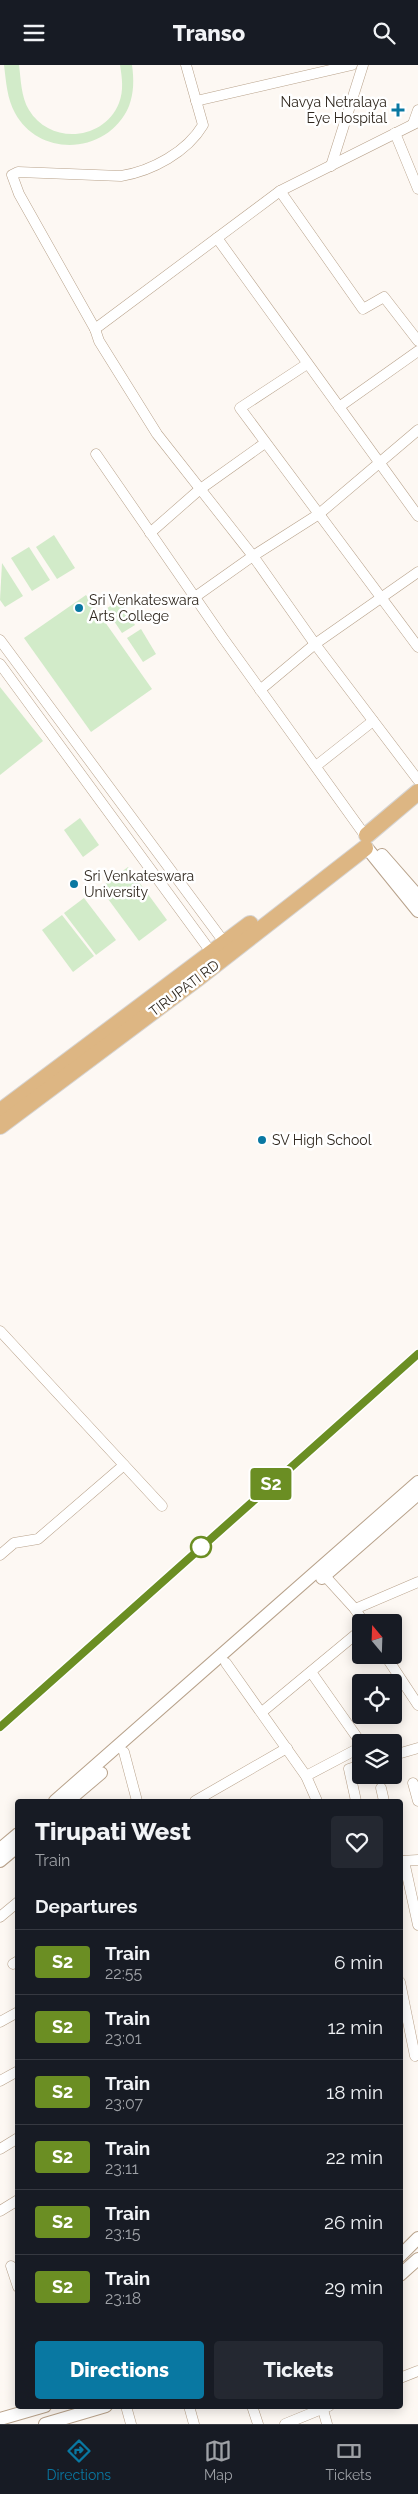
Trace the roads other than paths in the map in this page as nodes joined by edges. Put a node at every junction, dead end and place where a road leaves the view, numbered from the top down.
1 (186, 65) edge
2 (352, 65) edge
3 (364, 65) edge
4 (314, 69) edge
5 (196, 101) junction
6 (418, 110) edge
7 (415, 123) edge
8 (395, 133) junction
9 (331, 166) junction
10 (418, 189) edge
11 (280, 191) junction
12 (217, 238) junction
13 (95, 329) junction
14 (418, 341) edge
15 (418, 351) edge
16 (307, 364) junction
17 (339, 407) junction
18 (418, 430) edge
19 (265, 443) junction
20 (96, 454) dead end
21 (380, 461) junction
22 (199, 490) junction
23 (319, 514) junction
24 (418, 516) edge
25 (150, 533) junction
26 (253, 556) junction
27 (418, 572) edge
28 (195, 597) junction
29 (380, 597) junction
30 (0, 640) edge
31 (315, 644) junction
32 (418, 647) edge
33 (0, 664) edge
34 (260, 690) junction
35 (373, 721) junction
36 (316, 766) junction
37 (418, 780) edge
38 (418, 792) edge
39 (418, 805) edge
40 (367, 842) junction
41 (350, 860) junction
42 (378, 862) junction
43 (418, 895) edge
44 (418, 911) edge
45 (222, 953) junction
46 (0, 1112) edge
47 (0, 1126) edge
48 (0, 1331) edge
49 (124, 1465) junction
50 (418, 1482) edge
51 (418, 1494) edge
52 (162, 1506) dead end
53 (0, 1555) edge
54 (325, 1576) junction
55 (418, 1582) edge
56 (355, 1609) junction
57 (358, 1614) edge
58 (352, 1638) edge
59 (226, 1663) junction
60 (391, 1664) edge
61 (311, 1672) junction
62 (418, 1684) edge
63 (408, 1689) junction
64 (418, 1705) edge
65 (262, 1712) junction
66 (355, 1734) edge
67 (287, 1748) junction
68 (418, 1748) edge
69 (124, 1752) junction
70 (352, 1752) edge
71 (402, 1753) edge
72 (352, 1768) edge
73 (306, 1776) junction
74 (352, 1783) edge
75 (413, 1783) dead end
76 (352, 1784) edge
77 (381, 1788) dead end
78 (57, 1799) edge
79 (70, 1799) edge
80 (136, 1799) edge
81 (198, 1799) edge
82 (316, 1799) edge
83 (356, 1799) edge
84 (384, 1799) edge
85 (418, 1801) edge
86 (15, 1836) edge
87 (15, 1848) edge
88 (0, 1849) edge
89 (418, 1860) edge
90 (0, 1861) edge
91 (403, 1861) edge
92 (403, 1865) edge
93 (15, 1904) edge
94 (0, 1917) edge
95 (418, 1925) edge
96 (403, 1996) edge
97 (15, 2014) edge
98 (0, 2022) edge
99 (415, 2056) dead end
100 (15, 2073) edge
101 (0, 2081) edge
102 (15, 2140) edge
103 (0, 2149) edge
104 (15, 2202) edge
105 (0, 2211) edge
106 (418, 2238) edge
107 (403, 2252) edge
108 (418, 2259) edge
109 (14, 2265) edge
110 (0, 2269) edge
111 (403, 2272) edge
112 (418, 2371) edge
113 (403, 2377) edge
114 (34, 2409) edge
115 (98, 2409) edge
116 (127, 2409) edge
117 (190, 2409) edge
118 (253, 2409) edge
119 (319, 2409) edge
120 (324, 2409) edge
121 (0, 2418) edge
122 (64, 2421) edge
123 (45, 2424) edge
124 (131, 2424) edge
125 (194, 2424) edge
126 (258, 2424) edge
127 (285, 2424) edge
128 (327, 2424) edge

1 - 5 street
2 - 4 street
3 - 9 street
4 - 5 street
5 - 13 street
6 - 7 street
7 - 8 street
8 - 9 street
8 - 10 street
9 - 11 street
11 - 12 street
11 - 14 street
12 - 13 street
12 - 16 street
13 - 22 street
15 - 17 street
16 - 17 street
16 - 19 street
17 - 21 street
18 - 21 street
19 - 22 street
19 - 23 street
20 - 25 street
21 - 23 street
21 - 24 street
22 - 25 street
22 - 26 street
23 - 26 street
23 - 29 street
25 - 28 street
26 - 28 street
26 - 31 street
27 - 29 street
28 - 34 street
29 - 31 street
29 - 32 street
30 - 45 street
31 - 34 street
31 - 35 street
33 - 45 street
34 - 36 street
35 - 36 street
35 - 37 street
36 - 40 street
38 - 40 main road
39 - 40 main road
40 - 41 main road, TIRUPATI RD
40 - 42 street
40 - 43 street
40 - 45 main road, TIRUPATI RD
41 - 42 street
41 - 45 main road, TIRUPATI RD
42 - 44 street
45 - 46 main road, TIRUPATI RD
45 - 47 main road, TIRUPATI RD
48 - 49 street
49 - 52 street
49 - 53 street
50 - 78 street
51 - 54 street
54 - 56 street
54 - 59 street
55 - 56 street
56 - 57 street
58 - 61 street
59 - 65 street
59 - 69 street
60 - 63 street
61 - 65 street
61 - 66 street
62 - 63 street
63 - 64 street
65 - 67 street
67 - 73 street
67 - 81 street
68 - 71 street
69 - 79 street
69 - 80 street
70 - 73 street
72 - 74 street
73 - 82 street
75 - 85 street
76 - 83 street
77 - 84 street
86 - 88 street
87 - 90 street
89 - 91 street
92 - 95 street
93 - 94 street
96 - 99 street
97 - 98 street
100 - 101 street
102 - 103 street
104 - 105 street
106 - 107 street
108 - 111 street
109 - 110 street
112 - 113 street
114 - 121 street
115 - 122 street
116 - 124 street
117 - 125 street
118 - 126 street
119 - 127 street
120 - 128 street
122 - 123 street

